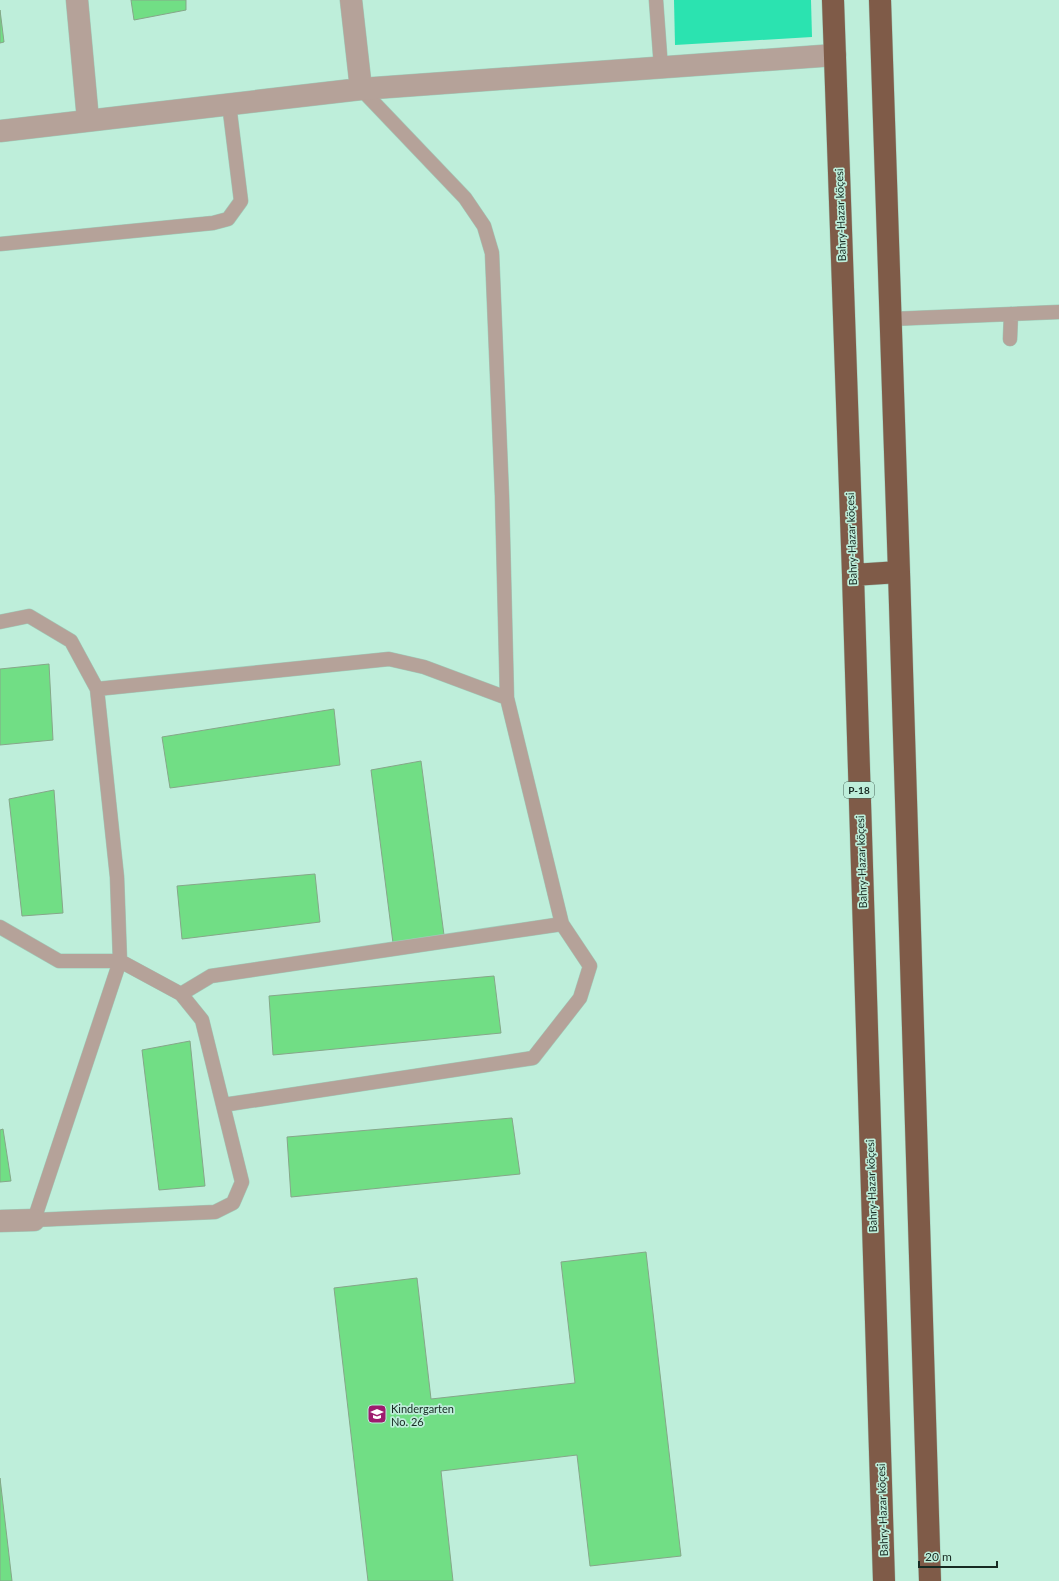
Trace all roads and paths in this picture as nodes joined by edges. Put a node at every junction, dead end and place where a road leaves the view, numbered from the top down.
1 (77, 0) edge
2 (351, 0) edge
3 (656, 0) edge
4 (833, 0) edge
5 (880, 0) edge
6 (835, 55) junction
7 (662, 68) junction
8 (361, 89) junction
9 (229, 104) junction
10 (88, 120) junction
11 (0, 131) edge
12 (0, 244) edge
13 (1059, 312) edge
14 (1011, 314) junction
15 (891, 319) junction
16 (1010, 339) dead end
17 (899, 572) junction
18 (853, 575) junction
19 (0, 622) edge
20 (97, 689) junction
21 (507, 698) junction
22 (562, 924) junction
23 (0, 928) edge
24 (120, 961) junction
25 (181, 994) junction
26 (223, 1105) junction
27 (34, 1220) junction
28 (0, 1221) edge
29 (884, 1581) edge
30 (930, 1581) edge

1 - 10 street
2 - 8 street
3 - 7 lane
4 - 6 highway, Bahry-Hazar köçesi / P-18
5 - 15 highway
6 - 7 street
6 - 18 highway, Bahry-Hazar köçesi / P-18
7 - 8 street
8 - 9 street
8 - 21 lane
9 - 10 street
9 - 12 lane
10 - 11 street
13 - 14 lane
14 - 15 lane
14 - 16 lane
15 - 17 highway
17 - 18 highway
17 - 30 highway
18 - 29 highway, Bahry-Hazar köçesi / P-18
19 - 20 lane
20 - 21 lane
20 - 24 lane
21 - 22 lane
22 - 25 lane
22 - 26 lane
23 - 24 lane
24 - 25 lane
24 - 27 lane
25 - 26 lane
26 - 27 lane
27 - 28 street

